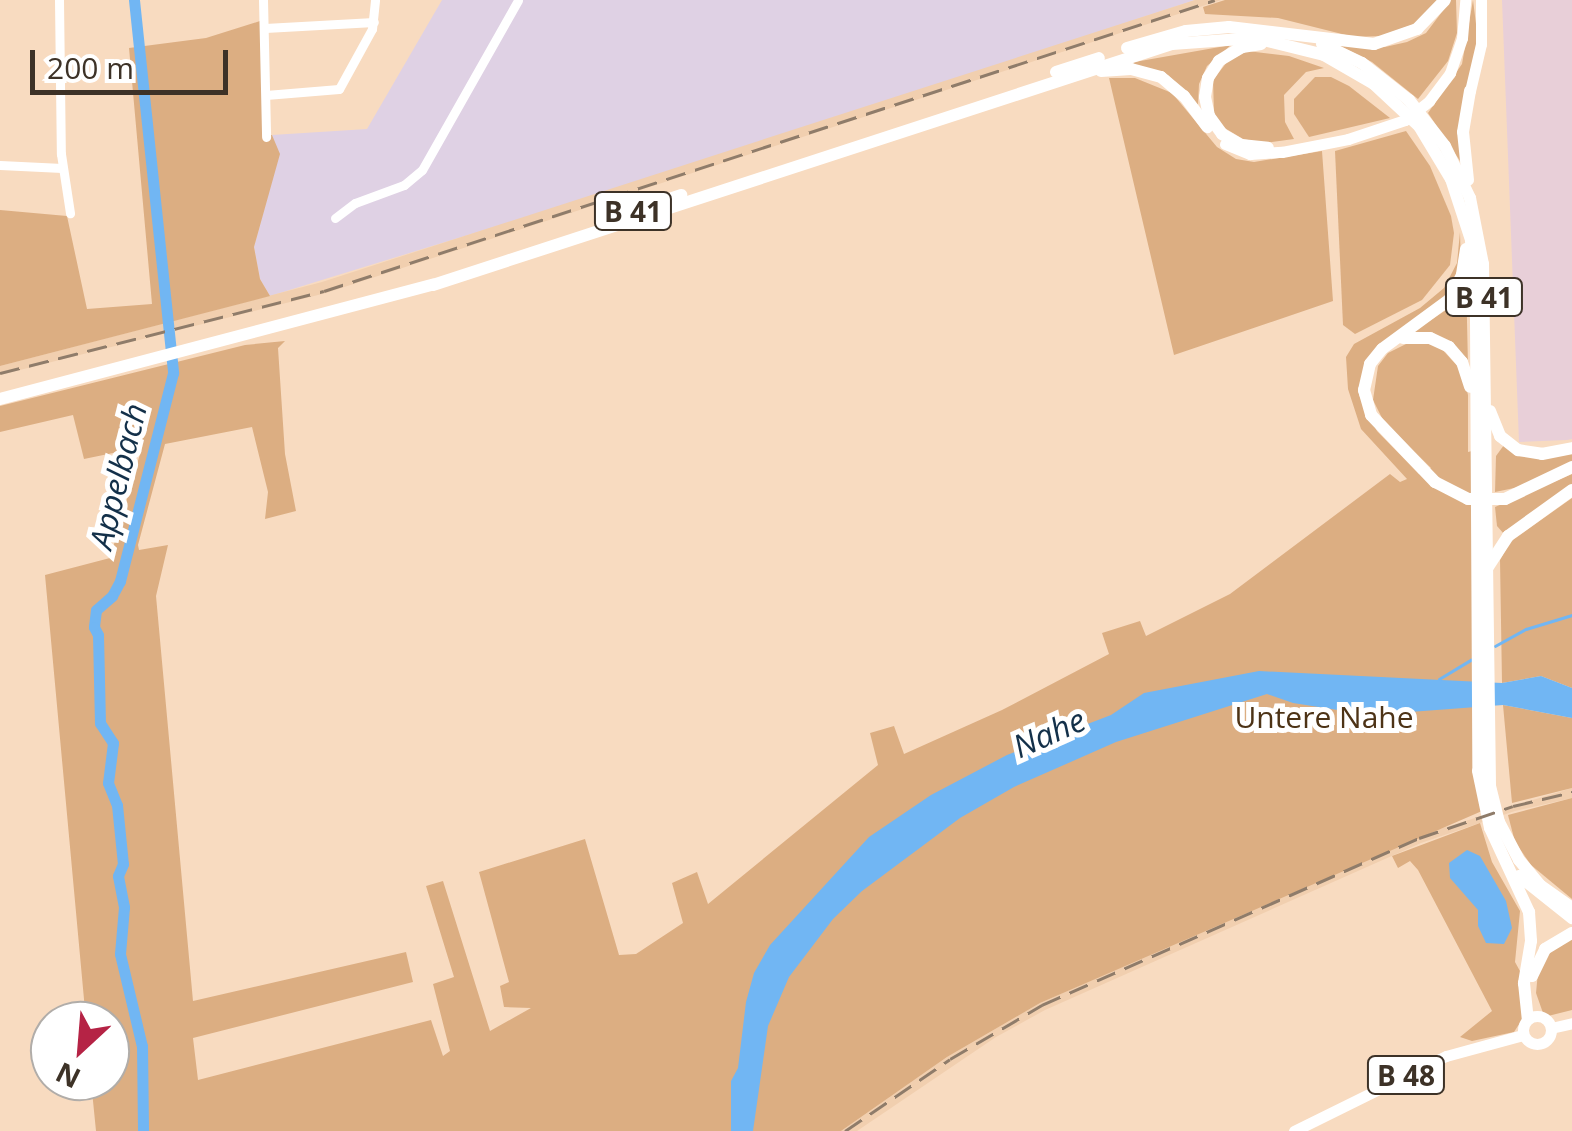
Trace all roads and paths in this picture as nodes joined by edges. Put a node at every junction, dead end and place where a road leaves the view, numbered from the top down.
1 (59, 0) edge
2 (263, 0) edge
3 (375, 0) edge
4 (518, 0) edge
5 (1445, 0) edge
6 (1464, 0) edge
7 (1481, 0) edge
8 (374, 22) junction
9 (265, 28) junction
10 (1287, 38) junction
11 (1084, 72) junction
12 (1470, 91) joint
13 (266, 96) junction
14 (1369, 133) junction
15 (266, 137) dead end
16 (1225, 144) joint
17 (1268, 148) joint
18 (0, 166) edge
19 (62, 168) junction
20 (1470, 198) junction
21 (70, 214) dead end
22 (334, 218) dead end
23 (1467, 222) junction
24 (1387, 345) junction
25 (182, 348) junction
26 (160, 354) junction
27 (0, 390) edge
28 (1486, 398) junction
29 (0, 399) edge
30 (1476, 413) junction
31 (1572, 448) edge
32 (1572, 467) edge
33 (1572, 490) edge
34 (1484, 574) junction
35 (1480, 603) junction
36 (1497, 830) junction
37 (1511, 866) junction
38 (1572, 908) edge
39 (1572, 918) edge
40 (1572, 934) edge
41 (1534, 1018) junction
42 (1572, 1023) edge
43 (1550, 1028) junction
44 (1523, 1034) junction
45 (1294, 1131) edge

1 - 19 street
2 - 9 street
3 - 8 street
4 - 22 street
5 - 10 highway, B 41
6 - 14 main road, B 41
7 - 12 main road
8 - 9 street
8 - 13 street
9 - 13 street
10 - 11 highway, B 41
10 - 17 highway, B 41
10 - 20 highway, B 41
10 - 23 highway, B 41
10 - 25 highway, B 41
11 - 16 highway, B 41
11 - 25 highway, B 41
12 - 20 highway
13 - 15 street
14 - 16 main road, B 41
14 - 17 main road, B 41
18 - 19 street
19 - 21 street
20 - 28 highway, B 41
23 - 24 highway
23 - 30 highway, B 41
24 - 30 highway
24 - 32 highway
25 - 26 highway, B 41
26 - 27 highway, B 41
26 - 29 highway, B 41
28 - 31 highway, B 41
28 - 34 highway, B 41
30 - 35 highway, B 41
33 - 34 highway
34 - 35 highway, B 41
35 - 36 highway, B 41
36 - 37 highway, B 41
36 - 38 highway, B 41
37 - 39 highway, B 41
37 - 41 highway
40 - 41 highway
41 - 43 main road
41 - 44 main road
42 - 43 main road, B 48
43 - 44 main road, B 48
44 - 45 main road, B 48

